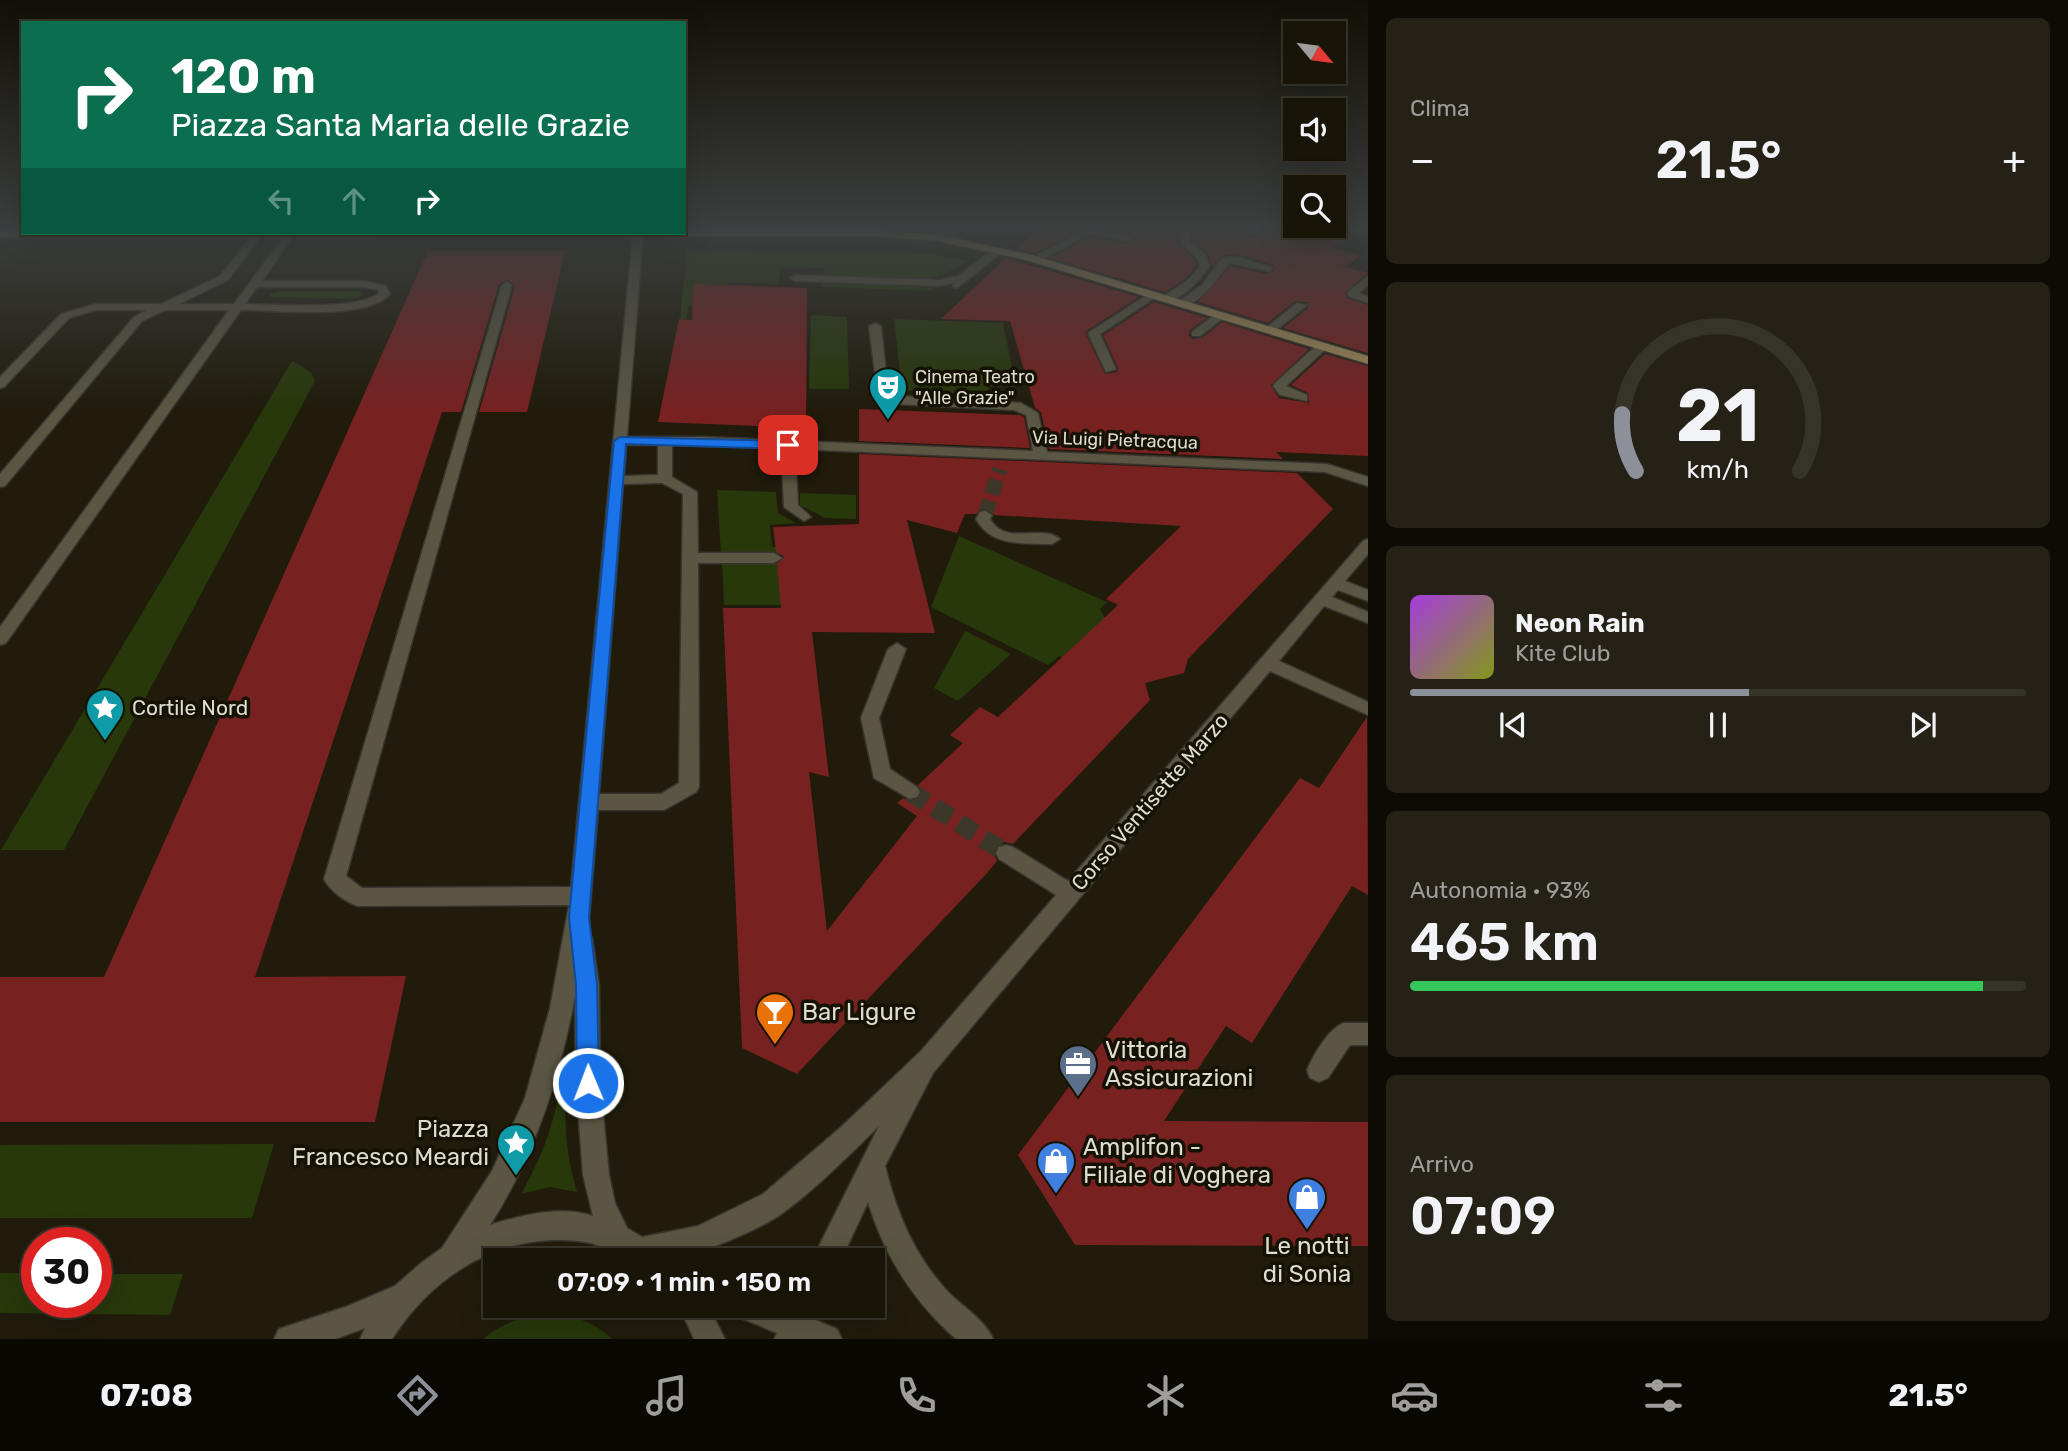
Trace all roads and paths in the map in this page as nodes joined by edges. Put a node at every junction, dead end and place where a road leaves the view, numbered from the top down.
1 (203, 287) edge
2 (251, 287) edge
3 (380, 287) edge
4 (506, 287) edge
5 (633, 287) edge
6 (955, 287) edge
7 (1129, 287) edge
8 (1181, 287) edge
9 (1205, 287) edge
10 (1359, 287) edge
11 (953, 290) dead end
12 (1160, 297) junction
13 (1366, 300) dead end
14 (1182, 304) junction
15 (1301, 305) dead end
16 (161, 307) junction
17 (237, 307) junction
18 (1221, 315) junction
19 (875, 326) dead end
20 (1270, 330) junction
21 (1196, 334) dead end
22 (1323, 346) junction
23 (1368, 360) edge
24 (1111, 369) dead end
25 (0, 384) edge
26 (1303, 398) dead end
27 (620, 441) junction
28 (665, 441) junction
29 (788, 445) junction
30 (1003, 454) junction
31 (1041, 456) junction
32 (1000, 469) tunnel mouth
33 (665, 479) junction
34 (617, 480) junction
35 (1368, 482) edge
36 (0, 483) edge
37 (985, 515) dead end
38 (804, 517) dead end
39 (1052, 539) dead end
40 (1368, 544) edge
41 (690, 558) junction
42 (774, 558) dead end
43 (1336, 583) junction
44 (1368, 596) edge
45 (1322, 598) junction
46 (1368, 618) edge
47 (0, 639) edge
48 (897, 649) dead end
49 (1269, 663) junction
50 (1368, 709) edge
51 (910, 792) tunnel mouth
52 (589, 802) junction
53 (1006, 853) tunnel mouth
54 (1071, 894) junction
55 (580, 906) junction
56 (1368, 1034) edge
57 (930, 1059) junction
58 (1319, 1070) dead end
59 (872, 1166) junction
60 (617, 1238) junction
61 (634, 1248) edge
62 (672, 1248) edge
63 (832, 1248) edge
64 (454, 1254) junction
65 (403, 1297) junction
66 (699, 1318) edge
67 (796, 1323) edge
68 (289, 1339) edge
69 (375, 1339) edge
70 (710, 1339) edge
71 (827, 1339) edge
72 (978, 1339) edge

1 - 16 street
2 - 17 street
3 - 17 street
4 - 55 street
5 - 27 street
6 - 11 street
7 - 12 main road
8 - 12 street
9 - 14 street
10 - 13 street
12 - 14 main road
12 - 24 street
14 - 18 main road
15 - 20 street
16 - 17 street
16 - 25 street
16 - 36 street
17 - 47 street
18 - 20 main road
18 - 21 street
19 - 31 street
20 - 22 main road
22 - 23 main road
22 - 26 street
27 - 28 street, Via Luigi Pietracqua
27 - 34 street
28 - 29 street, Via Luigi Pietracqua
28 - 33 street
29 - 30 street, Via Luigi Pietracqua
29 - 38 street
30 - 31 street, Via Luigi Pietracqua
30 - 32 street
31 - 35 street, Via Luigi Pietracqua
33 - 34 street
33 - 41 street
34 - 52 street
37 - 39 street
40 - 43 street, Corso Ventisette Marzo
41 - 42 street
41 - 52 street
43 - 44 street
43 - 45 street, Corso Ventisette Marzo
45 - 46 street
45 - 49 street, Corso Ventisette Marzo
48 - 51 street
49 - 50 street
49 - 54 street, Corso Ventisette Marzo
52 - 55 street
53 - 54 street
54 - 57 street, Corso Ventisette Marzo
55 - 60 street
55 - 64 street
56 - 58 street
57 - 59 street, Corso Ventisette Marzo
57 - 62 street, Corso Ventisette Marzo
59 - 63 street, Corso Ventisette Marzo
59 - 72 street
60 - 61 street
60 - 64 street
64 - 65 street
65 - 68 street
65 - 69 street
66 - 70 street
67 - 71 street

